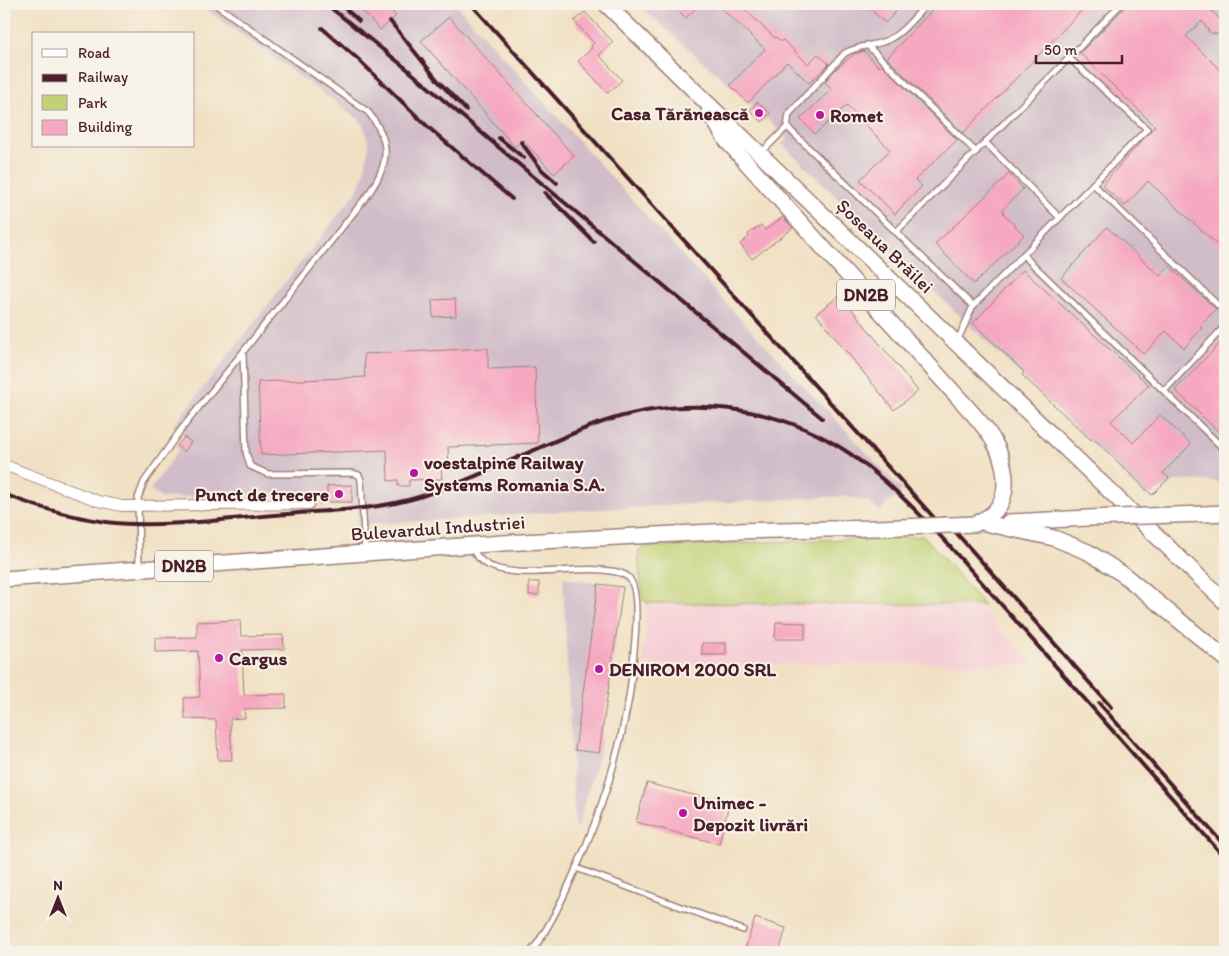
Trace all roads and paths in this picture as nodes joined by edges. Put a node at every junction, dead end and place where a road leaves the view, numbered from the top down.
1 (215, 4) edge
2 (606, 4) edge
3 (927, 4) edge
4 (1121, 4) edge
5 (867, 45) junction
6 (1068, 58) junction
7 (705, 102) junction
8 (787, 127) junction
9 (985, 142) junction
10 (976, 152) junction
11 (760, 153) junction
12 (1093, 184) junction
13 (1060, 218) junction
14 (896, 232) junction
15 (1023, 255) junction
16 (973, 306) junction
17 (1225, 312) edge
18 (1225, 326) edge
19 (956, 342) junction
20 (243, 353) junction
21 (1164, 391) junction
22 (1225, 450) edge
23 (4, 465) edge
24 (309, 504) dead end
25 (138, 507) junction
26 (1225, 513) edge
27 (980, 523) junction
28 (469, 545) junction
29 (365, 553) junction
30 (139, 569) junction
31 (4, 579) edge
32 (1225, 602) edge
33 (1225, 658) edge
34 (576, 868) junction
35 (743, 930) dead end
36 (531, 952) edge

1 - 20 lane
2 - 7 main road, Șoseaua Brăilei
3 - 5 lane
4 - 6 lane
5 - 8 lane
5 - 10 lane
6 - 9 lane
6 - 12 lane
7 - 11 main road, Șoseaua Brăilei
7 - 27 main road, DN2B
8 - 11 lane
8 - 14 lane
9 - 10 lane
9 - 13 lane
10 - 14 lane
11 - 19 main road, Șoseaua Brăilei
12 - 13 lane
12 - 17 lane
13 - 15 lane
14 - 16 lane
15 - 16 lane
15 - 21 lane
16 - 19 lane
18 - 21 lane
19 - 32 main road, Șoseaua Brăilei
20 - 25 lane
20 - 29 lane
21 - 22 lane
23 - 25 street
24 - 25 street
25 - 30 lane
26 - 27 main road, DN2B, bridge
27 - 28 main road, Bulevardul Industriei / DN2B, bridge
27 - 33 main road, DN2B
28 - 29 main road, Bulevardul Industriei / DN2B
28 - 34 lane
29 - 30 main road, Bulevardul Industriei / DN2B
30 - 31 main road, Bulevardul Industriei / DN2B
34 - 35 lane
34 - 36 lane

